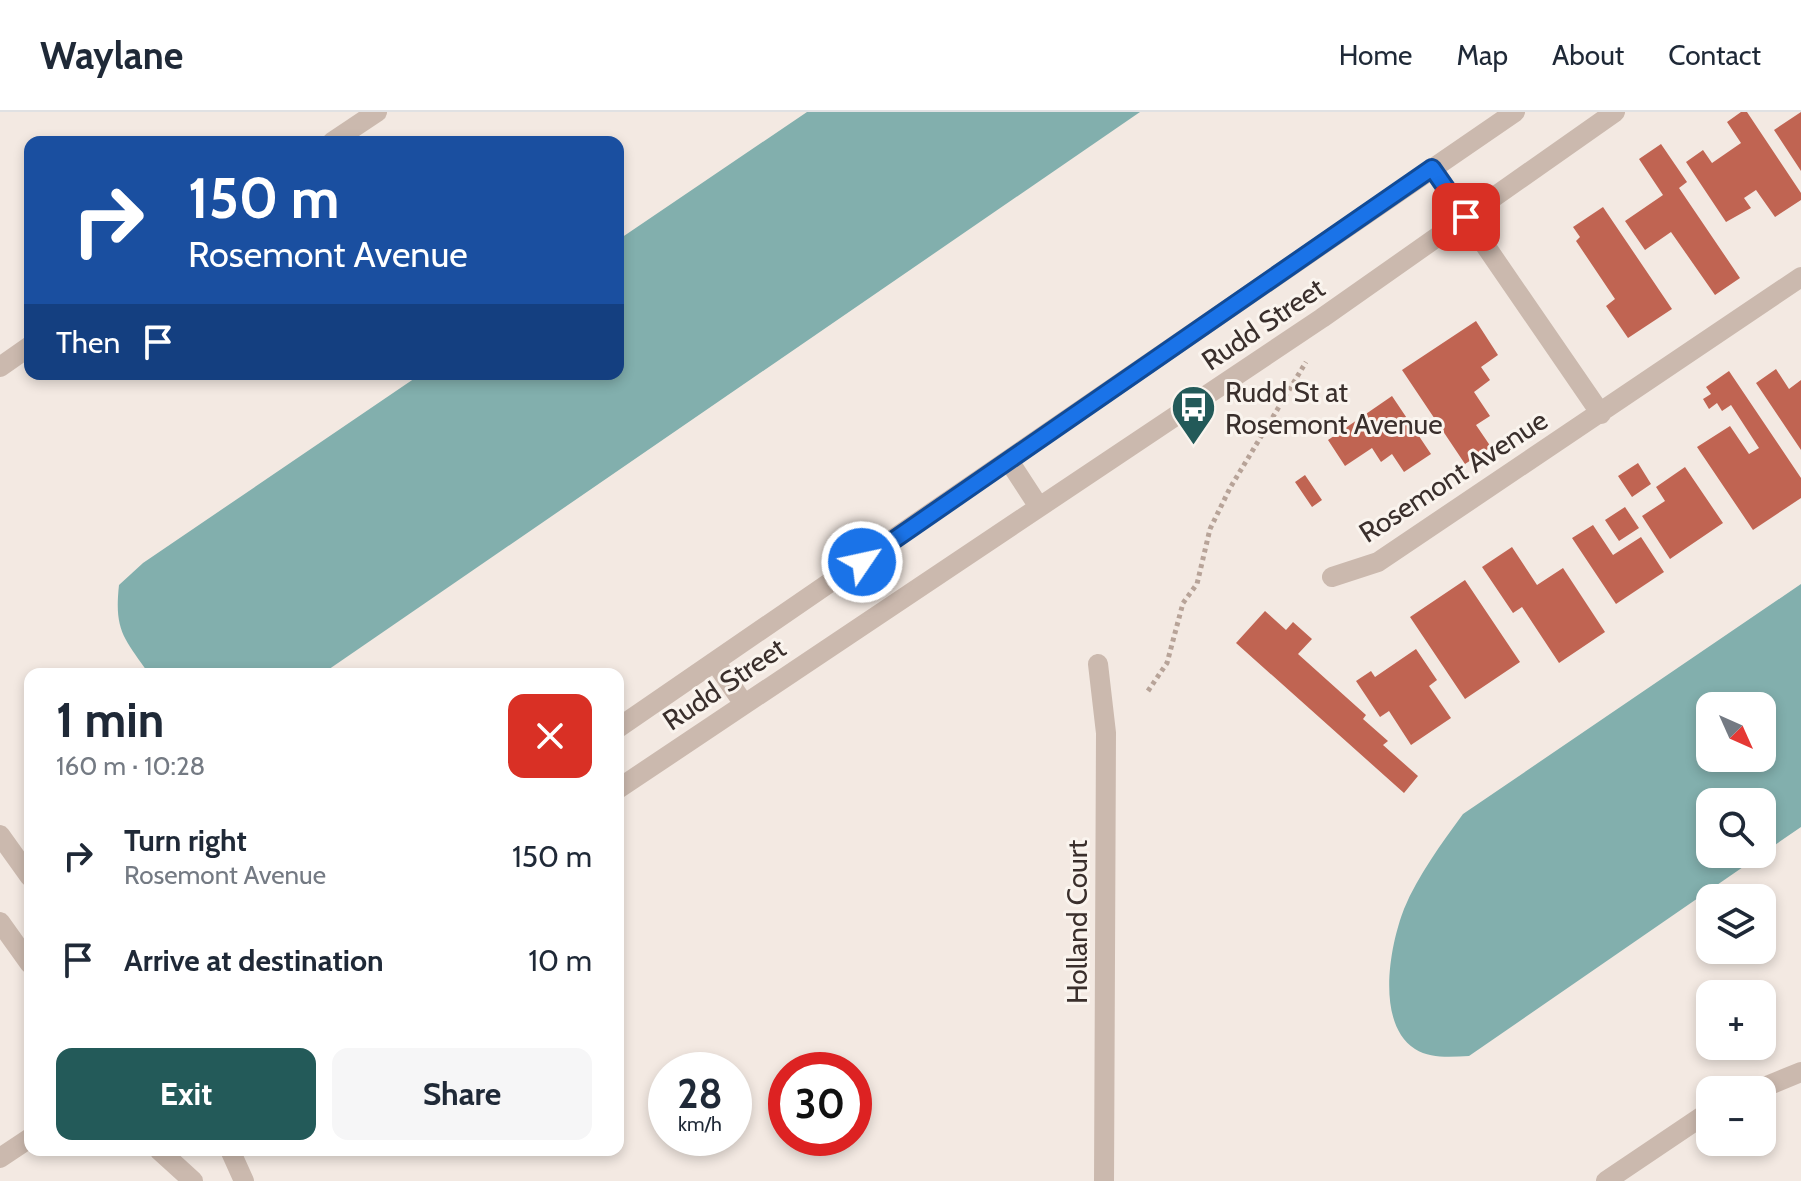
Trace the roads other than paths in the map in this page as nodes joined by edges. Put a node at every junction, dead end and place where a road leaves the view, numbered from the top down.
1 (377, 112) edge
2 (1515, 112) edge
3 (1615, 112) edge
4 (341, 136) edge
5 (1432, 168) junction
6 (1466, 217) junction
7 (1801, 277) edge
8 (24, 350) edge
9 (0, 367) edge
10 (1601, 414) junction
11 (1009, 461) junction
12 (1039, 507) junction
13 (1332, 577) dead end
14 (715, 662) junction
15 (1098, 664) dead end
16 (744, 704) junction
17 (624, 724) edge
18 (624, 785) edge
19 (0, 835) edge
20 (24, 869) edge
21 (0, 922) edge
22 (24, 956) edge
23 (1801, 1072) edge
24 (1776, 1082) edge
25 (1696, 1120) edge
26 (24, 1142) edge
27 (166, 1156) edge
28 (233, 1156) edge
29 (0, 1158) edge
30 (193, 1181) edge
31 (244, 1181) edge
32 (1104, 1181) edge
33 (1606, 1181) edge

1 - 4 street
2 - 5 street, Rudd Street
3 - 6 street, Rudd Street
5 - 6 street
5 - 11 street, Rudd Street
6 - 10 street
6 - 12 street, Rudd Street
7 - 10 street, Rosemont Avenue
8 - 9 street
10 - 13 street, Rosemont Avenue
11 - 12 street
11 - 14 street, Rudd Street
12 - 16 street, Rudd Street
14 - 16 street
14 - 17 street, Rudd Street
15 - 32 street, Holland Court
16 - 18 street, Rudd Street
19 - 20 street
21 - 22 street
23 - 24 street
25 - 33 street
26 - 29 street
27 - 30 street
28 - 31 street

